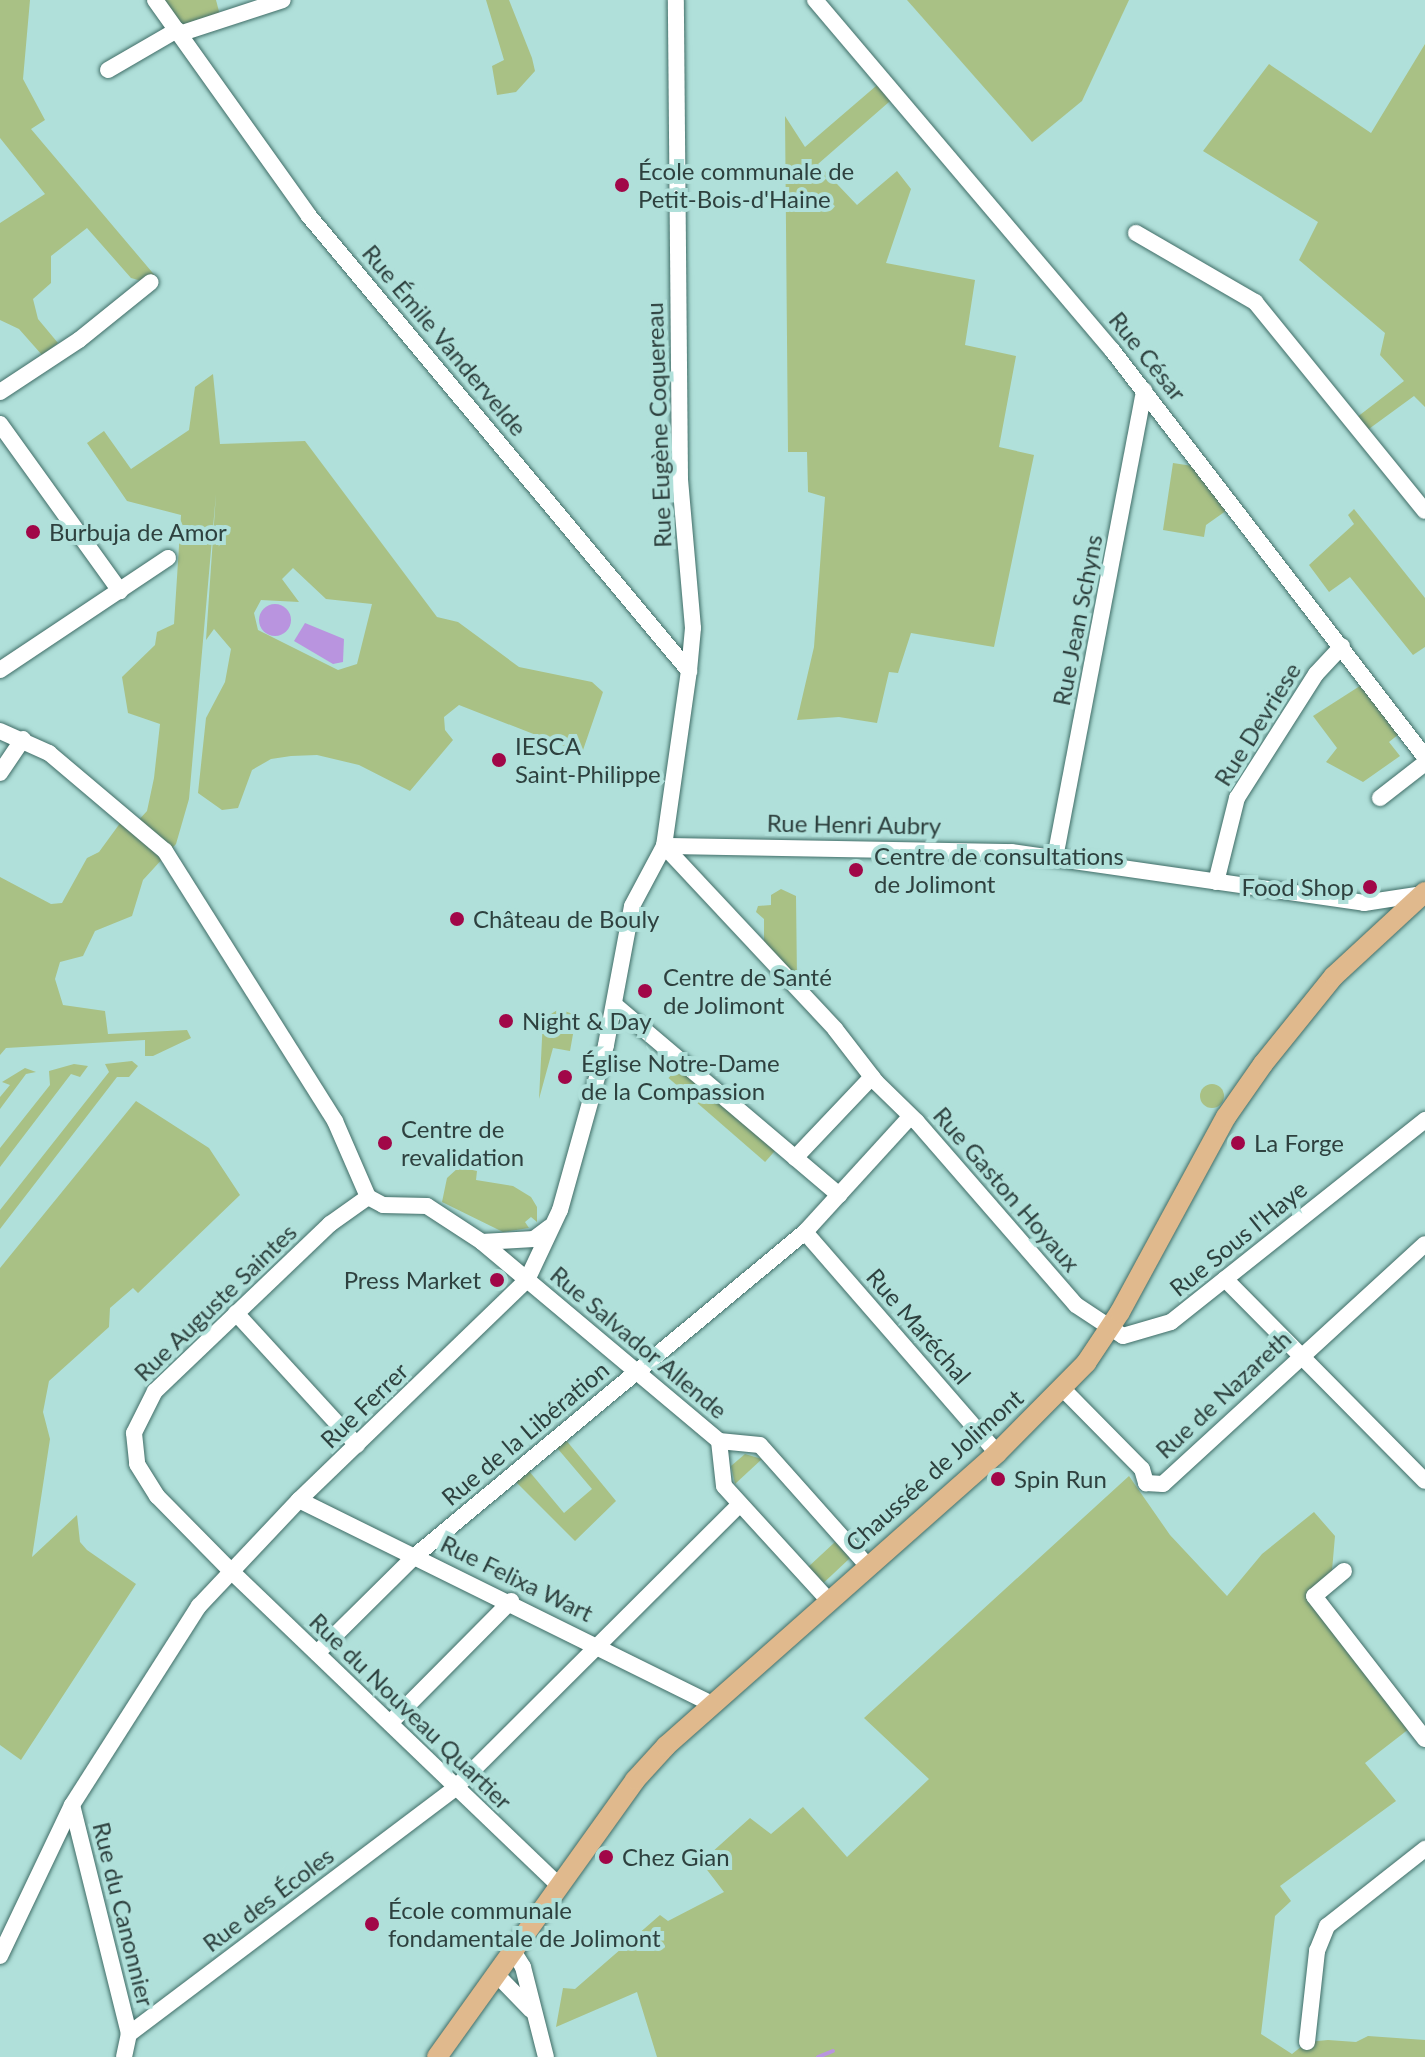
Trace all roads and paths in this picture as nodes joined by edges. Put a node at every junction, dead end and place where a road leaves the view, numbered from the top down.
1 (155, 0) edge
2 (283, 0) edge
3 (676, 0) edge
4 (815, 0) edge
5 (178, 32) junction
6 (108, 70) dead end
7 (1136, 233) dead end
8 (151, 282) dead end
9 (1144, 390) junction
10 (0, 392) edge
11 (0, 424) edge
12 (1425, 511) edge
13 (168, 558) dead end
14 (120, 591) junction
15 (1342, 646) junction
16 (0, 670) edge
17 (689, 671) junction
18 (0, 731) edge
19 (23, 739) junction
20 (1425, 757) edge
21 (1425, 763) edge
22 (0, 773) edge
23 (1380, 798) dead end
24 (664, 846) junction
25 (1055, 858) junction
26 (1216, 882) junction
27 (1424, 893) edge
28 (615, 1005) junction
29 (872, 1077) junction
30 (910, 1117) junction
31 (1425, 1120) edge
32 (795, 1158) junction
33 (839, 1195) junction
34 (368, 1197) junction
35 (556, 1220) junction
36 (805, 1232) junction
37 (482, 1242) junction
38 (1425, 1244) edge
39 (1225, 1279) junction
40 (527, 1280) junction
41 (236, 1313) junction
42 (1109, 1329) junction
43 (1302, 1353) junction
44 (637, 1371) junction
45 (1063, 1389) junction
46 (719, 1441) junction
47 (753, 1443) junction
48 (357, 1445) junction
49 (997, 1453) junction
50 (719, 1471) junction
51 (1425, 1481) edge
52 (299, 1500) junction
53 (740, 1504) junction
54 (415, 1556) junction
55 (867, 1565) junction
56 (230, 1570) junction
57 (1344, 1571) dead end
58 (828, 1600) junction
59 (511, 1601) junction
60 (600, 1645) junction
61 (317, 1653) junction
62 (712, 1704) junction
63 (390, 1723) junction
64 (1425, 1739) edge
65 (455, 1788) junction
66 (72, 1805) junction
67 (1423, 1854) edge
68 (559, 1886) junction
69 (513, 1951) junction
70 (0, 1956) edge
71 (496, 1974) junction
72 (531, 2011) junction
73 (129, 2034) junction
74 (1307, 2042) dead end
75 (124, 2057) edge
76 (437, 2057) edge
77 (546, 2057) edge

1 - 5 street, Rue Émile Vandervelde
2 - 5 street
3 - 17 street, Rue Eugène Coquereau
4 - 9 street, Rue César
5 - 6 street
5 - 17 street, Rue Émile Vandervelde
7 - 12 street
8 - 10 street
9 - 15 street, Rue César
9 - 25 street, Rue Jean Schyns
11 - 14 street
13 - 14 street
14 - 16 street
15 - 20 street, Rue César
15 - 26 street, Rue Devriese
17 - 24 street, Rue Eugène Coquereau
18 - 19 street
19 - 22 street
19 - 34 street
21 - 23 street
24 - 25 street, Rue Henri Aubry
24 - 28 street, Rue Ferrer
24 - 29 street, Rue Gaston Hoyaux
25 - 26 street, Rue Henri Aubry
26 - 27 street, Rue Henri Aubry
27 - 42 main road, Chaussée de Jolimont
28 - 32 street
28 - 35 street, Rue Ferrer
29 - 30 street, Rue Gaston Hoyaux
29 - 32 street
30 - 33 street, Rue de la Libération
30 - 42 street, Rue Gaston Hoyaux
31 - 39 street, Rue Sous l'Haye
32 - 33 street
33 - 36 street, Rue de la Libération
34 - 37 street, Rue Salvador Allende
34 - 41 street, Rue Auguste Saintes
35 - 37 street
35 - 40 street, Rue Ferrer
36 - 44 street, Rue de la Libération
36 - 49 street, Rue Maréchal
37 - 40 street, Rue Salvador Allende
38 - 43 street, Rue de Nazareth
39 - 42 street, Rue Sous l'Haye
39 - 43 street
40 - 44 street, Rue Salvador Allende
40 - 48 street, Rue Ferrer
41 - 48 street
41 - 56 street, Rue Auguste Saintes
42 - 45 main road, Chaussée de Jolimont
43 - 45 street, Rue de Nazareth
43 - 51 street
44 - 46 street, Rue Salvador Allende
44 - 54 street, Rue de la Libération
45 - 49 main road, Chaussée de Jolimont
46 - 47 street
46 - 50 street
47 - 50 street
47 - 55 street
48 - 52 street, Rue Ferrer
49 - 55 main road, Chaussée de Jolimont
50 - 53 street
52 - 54 street, Rue Felixa Wart
52 - 56 street, Rue Ferrer
53 - 58 street
53 - 60 street, Rue des Écoles
54 - 59 street, Rue Felixa Wart
54 - 61 street, Rue de la Libération
55 - 58 main road, Chaussée de Jolimont
56 - 61 street, Rue du Nouveau Quartier
56 - 66 street, Rue Ferrer
57 - 64 street
58 - 62 main road, Chaussée de Jolimont
59 - 60 street, Rue Felixa Wart
59 - 63 street
60 - 62 street, Rue Felixa Wart
60 - 65 street, Rue des Écoles
61 - 63 street, Rue du Nouveau Quartier
62 - 68 main road, Chaussée de Jolimont
63 - 65 street, Rue du Nouveau Quartier
65 - 68 street, Rue du Nouveau Quartier
65 - 73 street, Rue des Écoles
66 - 70 street, Rue Ferrer
66 - 73 street, Rue du Canonnier
67 - 74 street
68 - 69 main road, Chaussée de Jolimont
69 - 71 main road, Chaussée de Jolimont
69 - 72 street
71 - 72 street
71 - 76 main road, Chaussée de Jolimont
72 - 77 street
73 - 75 street

